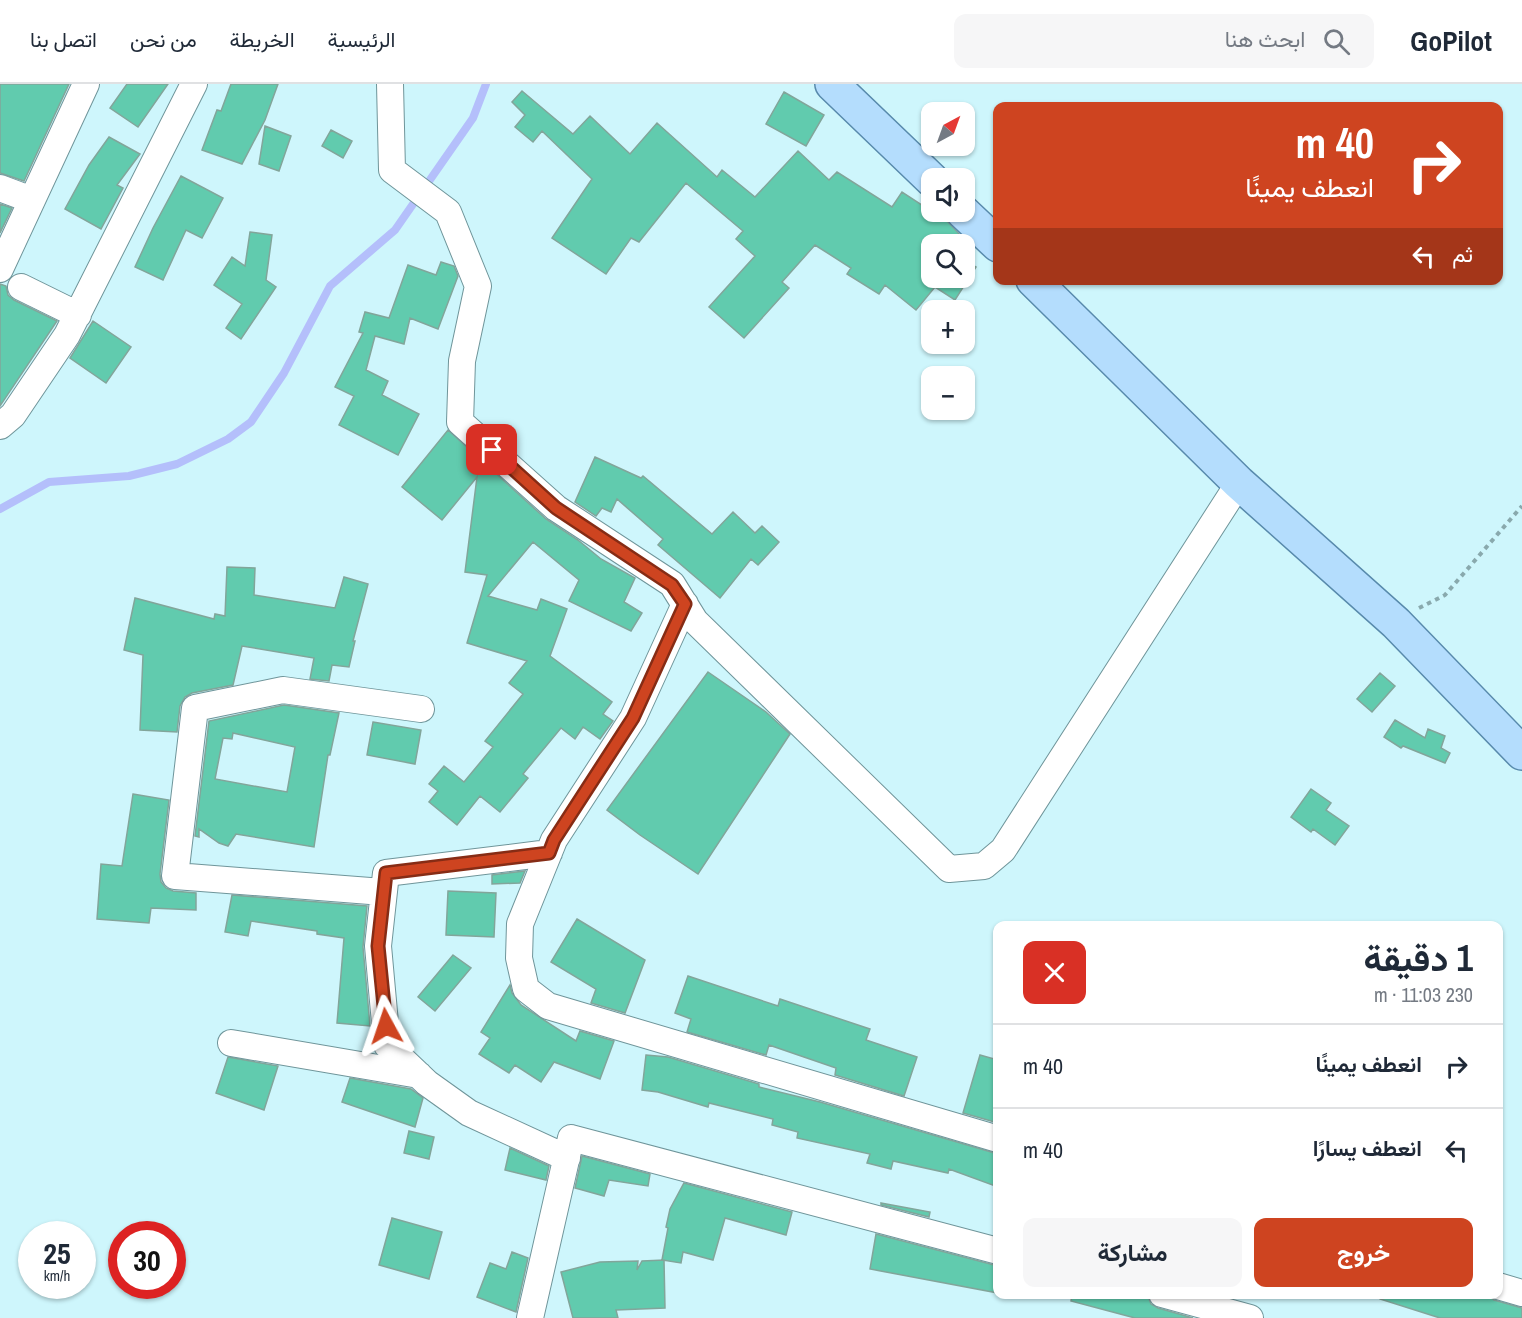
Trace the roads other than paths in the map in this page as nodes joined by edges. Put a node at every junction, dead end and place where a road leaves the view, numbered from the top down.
1 (86, 84) edge
2 (194, 84) edge
3 (390, 84) edge
4 (832, 84) edge
5 (921, 169) edge
6 (0, 188) edge
7 (32, 200) junction
8 (974, 222) edge
9 (993, 240) edge
10 (0, 269) edge
11 (1038, 285) edge
12 (21, 287) dead end
13 (78, 315) junction
14 (0, 426) edge
15 (1239, 483) junction
16 (685, 604) junction
17 (421, 709) dead end
18 (1522, 753) edge
19 (549, 853) junction
20 (383, 892) junction
21 (231, 1043) dead end
22 (419, 1075) junction
23 (993, 1138) edge
24 (567, 1158) junction
25 (993, 1250) edge
26 (1503, 1287) edge
27 (1522, 1293) edge
28 (1180, 1299) edge
29 (530, 1318) edge
30 (1250, 1318) edge

1 - 7 street
2 - 13 street
3 - 16 street
4 - 5 main road
6 - 7 street
7 - 10 street
8 - 9 main road
11 - 15 main road
12 - 13 street
13 - 14 street
15 - 16 street
15 - 18 main road
16 - 19 street
17 - 20 street
19 - 20 street
19 - 23 street
20 - 22 street
21 - 22 street
22 - 24 street
24 - 25 street
24 - 29 street
26 - 27 street
28 - 30 street

